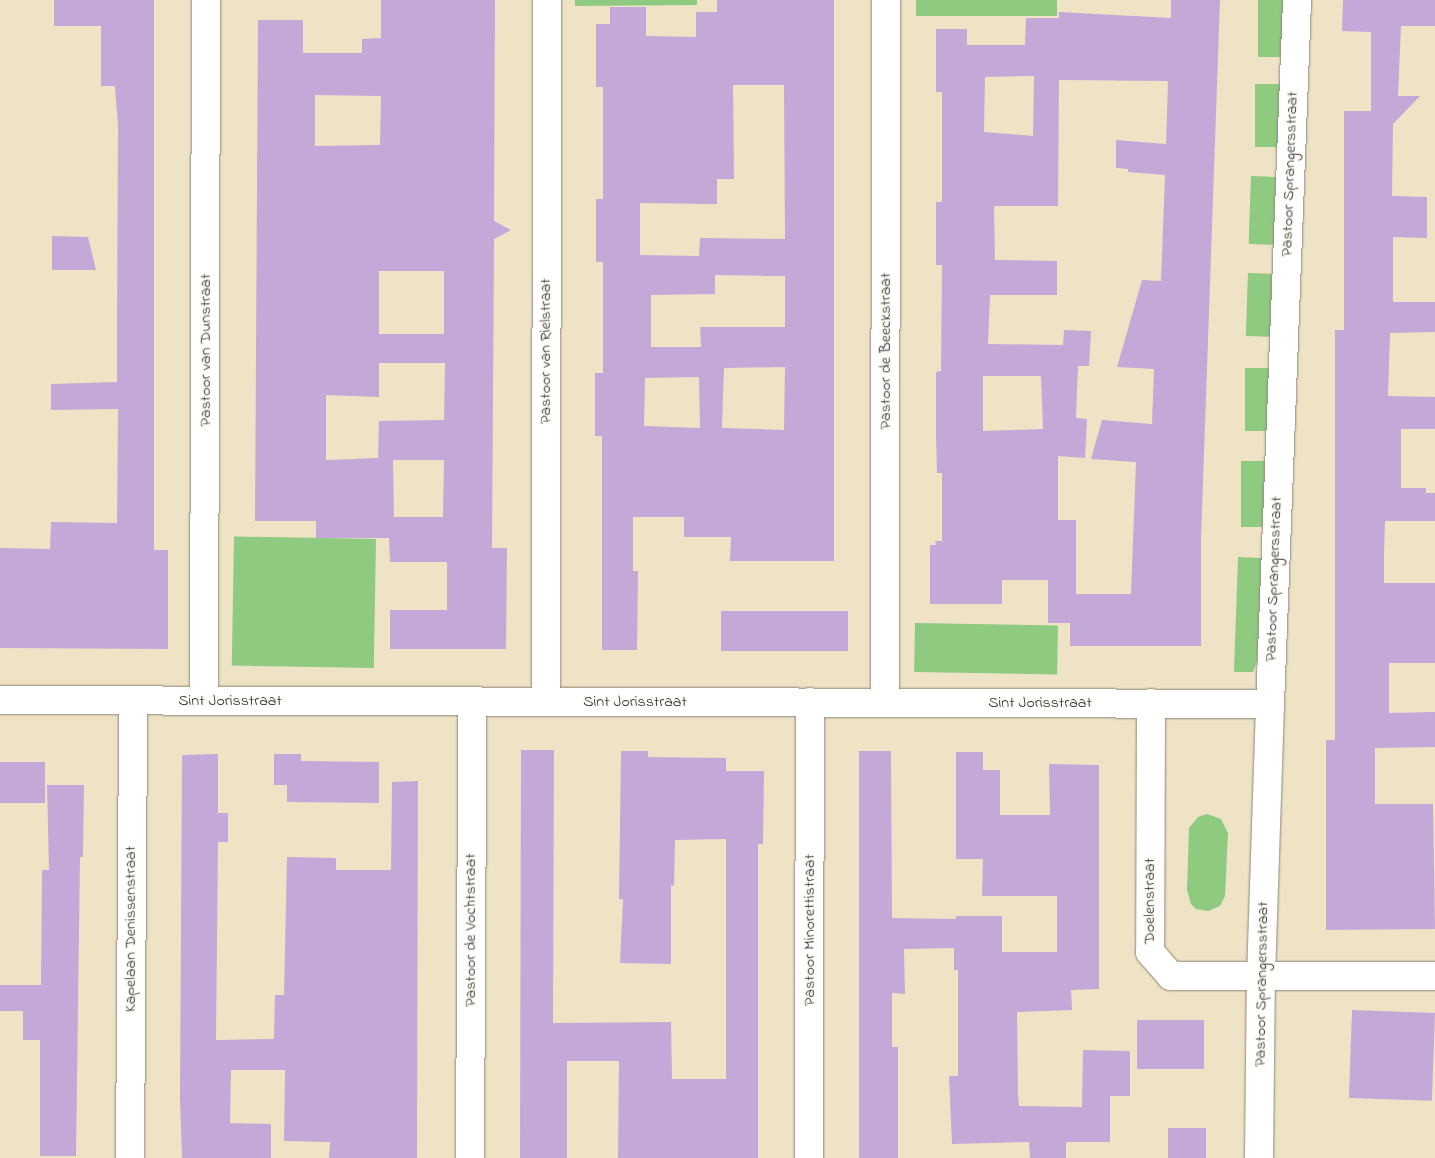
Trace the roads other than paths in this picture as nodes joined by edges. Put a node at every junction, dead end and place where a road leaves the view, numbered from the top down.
1 (206, 0) edge
2 (547, 0) edge
3 (886, 0) edge
4 (1297, 0) edge
5 (0, 700) edge
6 (133, 700) junction
7 (204, 700) junction
8 (472, 701) junction
9 (546, 702) junction
10 (810, 702) junction
11 (884, 702) junction
12 (1152, 703) junction
13 (1270, 704) junction
14 (1435, 976) edge
15 (1261, 977) junction
16 (130, 1158) edge
17 (470, 1158) edge
18 (809, 1158) edge
19 (1260, 1158) edge

1 - 7 street, Pastoor van Dunstraat
2 - 9 street, Pastoor van Rielstraat
3 - 11 street, Pastoor de Beeckstraat
4 - 13 street, Pastoor Sprangersstraat
5 - 6 street, Sint Jorisstraat
6 - 7 street, Sint Jorisstraat
6 - 16 street, Kapelaan Denissenstraat
7 - 8 street, Sint Jorisstraat
8 - 9 street, Sint Jorisstraat
8 - 17 street, Pastoor de Vochtstraat
9 - 10 street, Sint Jorisstraat
10 - 11 street, Sint Jorisstraat
10 - 18 street, Pastoor Minorettistraat
11 - 12 street, Sint Jorisstraat
12 - 13 street, Sint Jorisstraat
12 - 15 street, Doelenstraat
13 - 15 street, Pastoor Sprangersstraat
14 - 15 street, Doelenstraat
15 - 19 street, Pastoor Sprangersstraat

